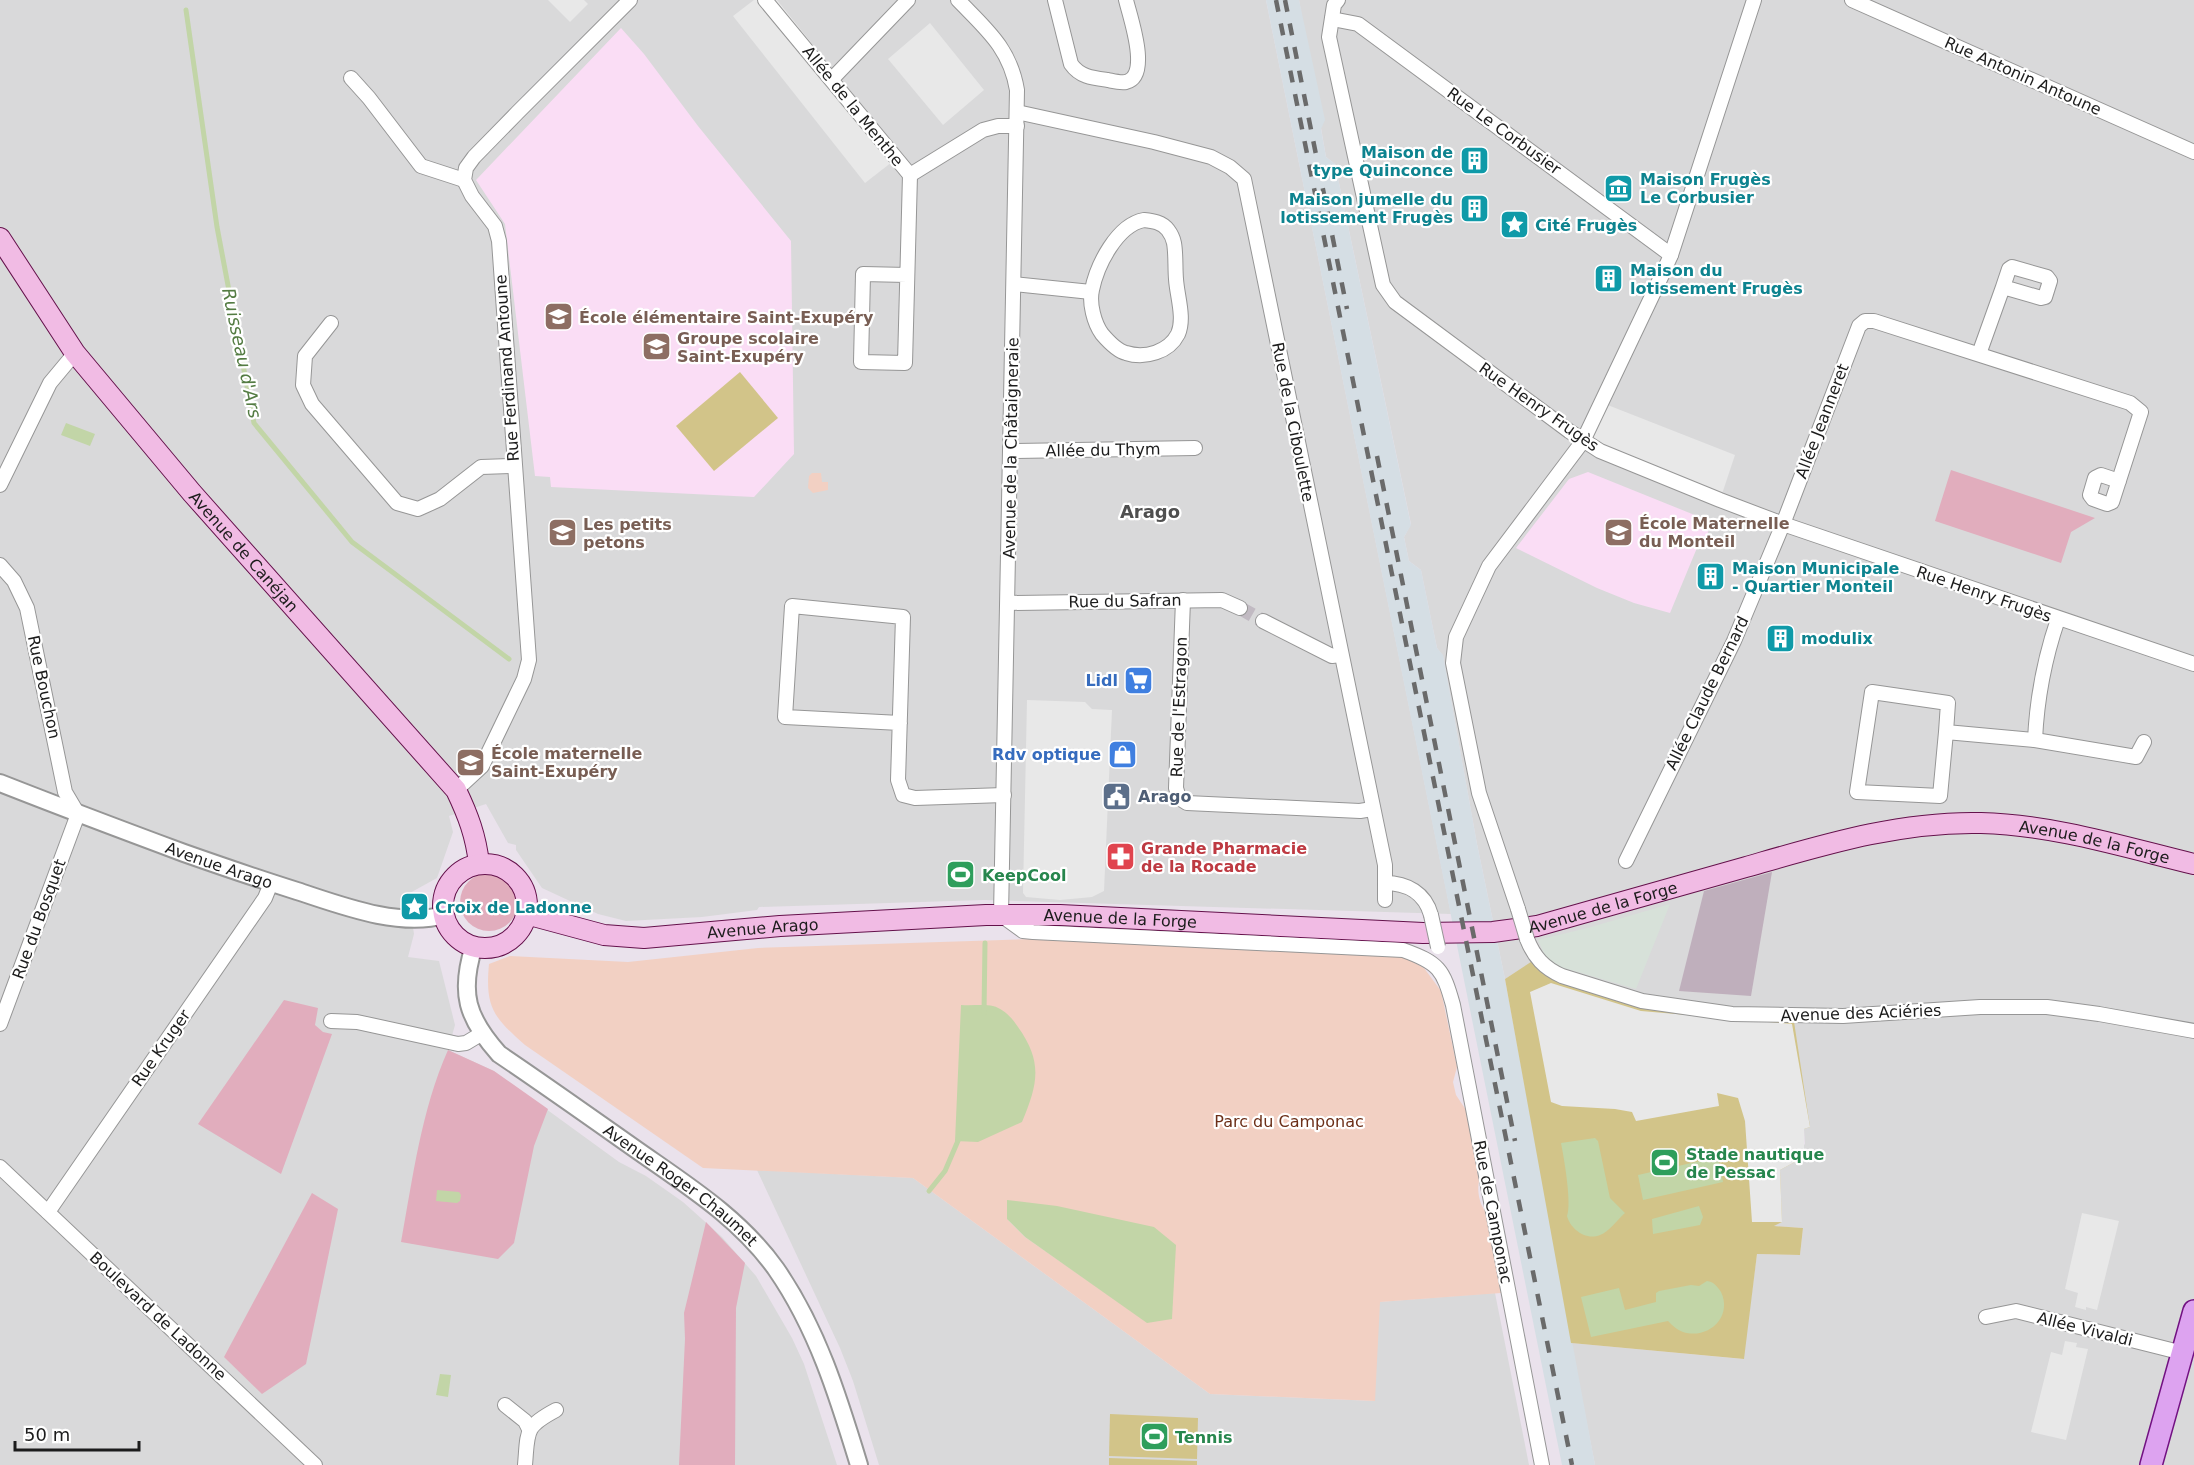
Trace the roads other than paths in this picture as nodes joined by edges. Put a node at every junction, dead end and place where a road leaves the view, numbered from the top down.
1 (630, 0) edge
2 (765, 0) edge
3 (909, 0) edge
4 (958, 0) edge
5 (1055, 0) edge
6 (1126, 0) edge
7 (1338, 0) edge
8 (1754, 0) edge
9 (1852, 0) edge
10 (1332, 19) junction
11 (351, 78) dead end
12 (832, 79) junction
13 (1017, 119) junction
14 (2194, 152) edge
15 (909, 175) junction
16 (464, 180) junction
17 (0, 238) edge
18 (1671, 255) junction
19 (907, 275) junction
20 (1014, 284) junction
21 (2003, 287) dead end
22 (1091, 292) junction
23 (331, 323) dead end
24 (75, 353) junction
25 (1979, 354) junction
26 (1583, 441) junction
27 (1195, 448) dead end
28 (1011, 451) junction
29 (514, 466) junction
30 (2119, 481) dead end
31 (0, 485) edge
32 (1783, 524) junction
33 (0, 565) edge
34 (1183, 600) junction
35 (1008, 603) junction
36 (1240, 608) tunnel mouth
37 (2058, 619) junction
38 (1263, 621) tunnel mouth
39 (1341, 655) junction
40 (2194, 664) edge
41 (900, 723) junction
42 (1946, 732) junction
43 (2035, 740) junction
44 (2144, 742) dead end
45 (0, 783) edge
46 (456, 790) junction
47 (1004, 795) junction
48 (1372, 809) junction
49 (78, 814) junction
50 (1626, 861) dead end
51 (479, 864) junction
52 (2194, 864) edge
53 (271, 883) junction
54 (1385, 883) junction
55 (1384, 900) dead end
56 (526, 914) junction
57 (444, 915) junction
58 (1001, 915) junction
59 (474, 946) junction
60 (1433, 962) junction
61 (331, 1021) dead end
62 (0, 1024) edge
63 (2194, 1031) edge
64 (482, 1034) junction
65 (0, 1167) edge
66 (48, 1212) junction
67 (2194, 1311) edge
68 (1986, 1317) dead end
69 (2184, 1353) junction
70 (505, 1405) dead end
71 (556, 1410) dead end
72 (529, 1430) junction
73 (315, 1465) edge
74 (525, 1465) edge
75 (859, 1465) edge
76 (1542, 1465) edge
77 (2151, 1465) edge

1 - 16 street
2 - 12 street, Allée de la Menthe
3 - 12 street
4 - 13 street, Avenue de la Châtaigneraie
5 - 6 street
7 - 10 street, Rue Henry Frugès
8 - 18 street
9 - 14 street, Rue Antonin Antoune
10 - 18 street, Rue Le Corbusier
10 - 26 street, Rue Henry Frugès
11 - 16 street
12 - 15 street, Allée de la Menthe
13 - 15 street, Allée de la Menthe
13 - 20 street, Avenue de la Châtaigneraie
13 - 39 street, Rue de la Ciboulette
15 - 19 street
16 - 29 street, Rue Ferdinand Antoune
17 - 24 main road, Avenue de Canéjan
18 - 26 street
19 - 19 street
20 - 22 street
20 - 28 street, Avenue de la Châtaigneraie
21 - 25 street
22 - 22 street
23 - 29 street
24 - 31 street
24 - 46 main road, Avenue de Canéjan
25 - 30 street
25 - 32 street, Allée Jeanneret
26 - 32 street, Rue Henry Frugès
26 - 63 street, Avenue des Aciéries, bridge
27 - 28 street, Allée du Thym
28 - 35 street, Avenue de la Châtaigneraie
29 - 46 street, Rue Ferdinand Antoune
32 - 37 street, Rue Henry Frugès
32 - 50 street, Allée Claude Bernard
33 - 49 street, Rue Bouchon
34 - 35 street, Rue du Safran
34 - 36 street, Rue du Safran
34 - 48 street, Rue de l'Estragon
35 - 47 street, Avenue de la Châtaigneraie
37 - 40 street, Rue Henry Frugès
37 - 43 street
38 - 39 street
39 - 48 street, Rue de la Ciboulette
41 - 41 street
41 - 47 street
42 - 42 street
42 - 43 street
43 - 44 street
45 - 49 street, Avenue Arago
46 - 51 main road, Avenue de Canéjan
47 - 58 street, Avenue de la Châtaigneraie
48 - 54 street, Rue de la Ciboulette
49 - 53 street, Avenue Arago
49 - 62 street, Rue du Bosquet
51 - 56 main road
51 - 57 main road
52 - 58 main road, Avenue de la Forge
53 - 57 street, Avenue Arago
53 - 66 street, Rue Kruger
54 - 55 street, Rue de la Ciboulette
54 - 60 street, bridge
56 - 58 main road, Avenue Arago
56 - 59 main road
57 - 59 main road
58 - 60 street
59 - 64 street, Avenue Roger Chaumet
60 - 76 street, Rue de Camponac
61 - 64 street
64 - 75 street, Avenue Roger Chaumet
65 - 66 street, Boulevard de Ladonne
66 - 73 street, Boulevard de Ladonne
67 - 69 main road
68 - 69 street, Allée Vivaldi
69 - 77 main road
70 - 72 street
71 - 72 street
72 - 74 street

